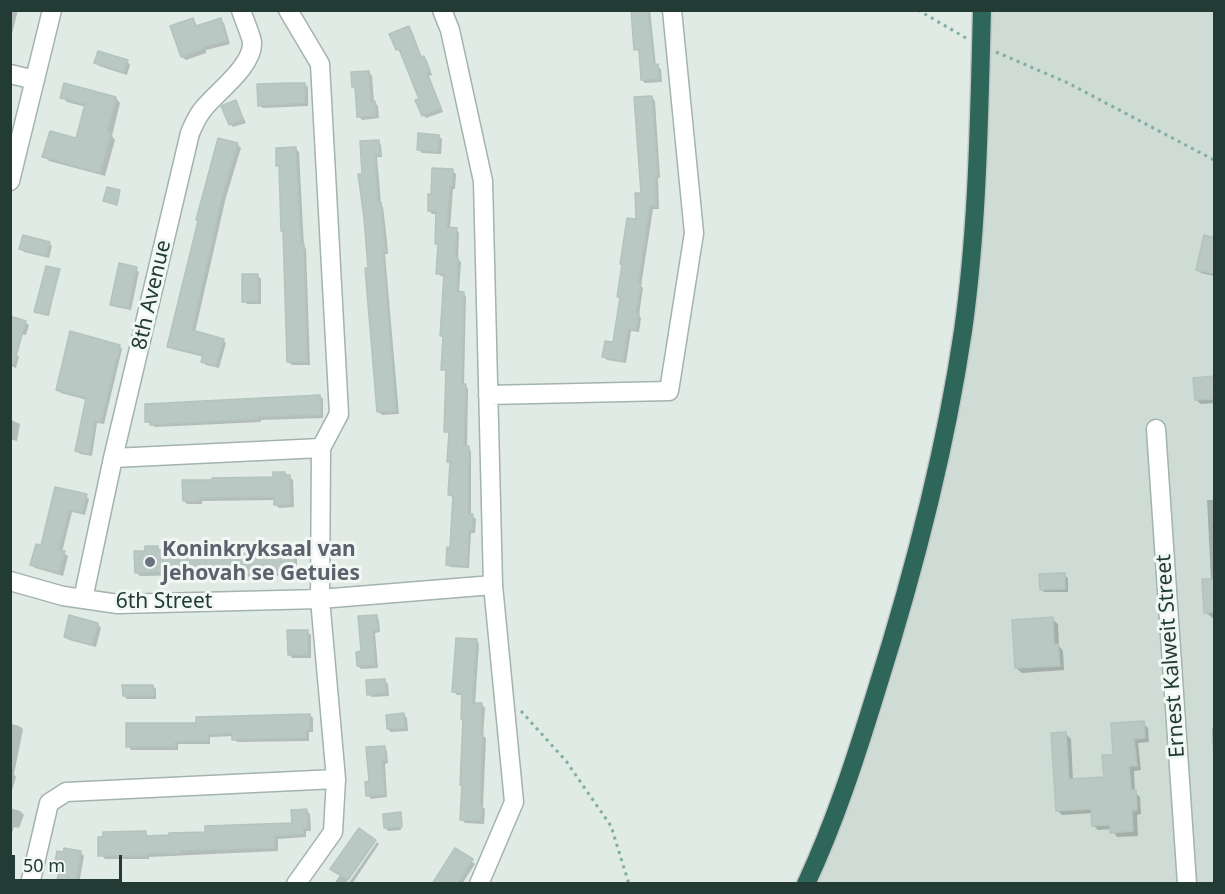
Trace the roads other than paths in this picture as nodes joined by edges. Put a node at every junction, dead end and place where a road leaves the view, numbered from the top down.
1 (52, 10) edge
2 (241, 10) edge
3 (288, 10) edge
4 (442, 10) edge
5 (672, 10) edge
6 (982, 10) edge
7 (10, 74) edge
8 (35, 80) junction
9 (11, 180) edge
10 (488, 395) junction
11 (1156, 429) dead end
12 (321, 448) junction
13 (113, 458) junction
14 (10, 581) edge
15 (493, 585) junction
16 (83, 599) junction
17 (320, 599) junction
18 (336, 779) junction
19 (30, 884) edge
20 (296, 884) edge
21 (479, 884) edge
22 (807, 884) edge
23 (1187, 884) edge

1 - 8 street
2 - 13 street, 8th Avenue
3 - 12 street
4 - 10 street
5 - 10 street
6 - 22 highway
7 - 8 street
8 - 9 street
10 - 15 street
11 - 23 street, Ernest Kalweit Street
12 - 13 street
12 - 17 street
13 - 16 street, 8th Avenue
14 - 16 street, 6th Street
15 - 17 street, 6th Street
15 - 21 street
16 - 17 street, 6th Street
17 - 18 street
18 - 19 street
18 - 20 street

